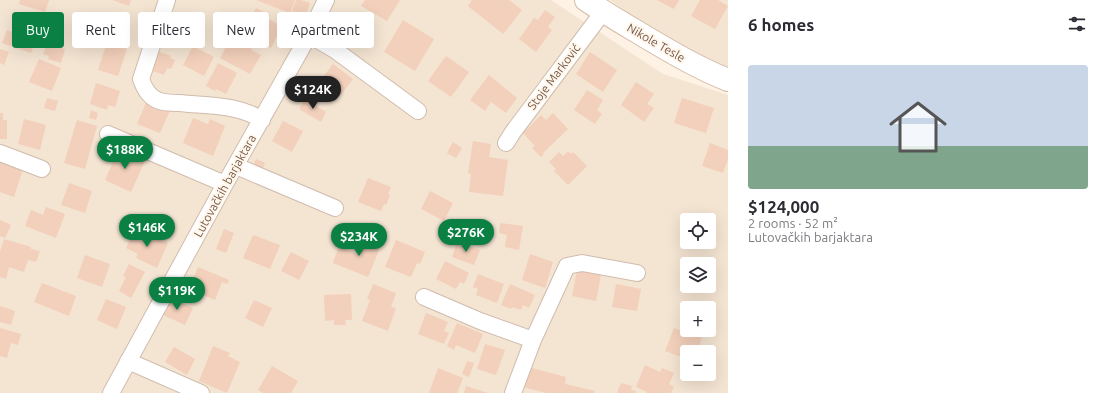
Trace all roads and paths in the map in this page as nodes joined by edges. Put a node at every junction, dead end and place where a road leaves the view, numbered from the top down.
1 (167, 0) edge
2 (326, 0) edge
3 (594, 6) edge
4 (320, 12) edge
5 (302, 48) edge
6 (332, 48) edge
7 (728, 80) edge
8 (418, 110) dead end
9 (262, 120) junction
10 (108, 134) dead end
11 (506, 143) dead end
12 (0, 153) edge
13 (236, 166) junction
14 (42, 168) dead end
15 (225, 184) junction
16 (335, 208) dead end
17 (637, 273) dead end
18 (424, 297) dead end
19 (533, 340) junction
20 (128, 361) junction
21 (111, 393) edge
22 (201, 393) edge
23 (513, 393) edge

1 - 9 street
2 - 4 street, Lutovačkih barjaktara
3 - 7 street, Nikole Tesle
3 - 11 street, Stoje Marković
5 - 9 street, Lutovačkih barjaktara
6 - 8 street
9 - 13 street, Lutovačkih barjaktara
10 - 15 street
12 - 14 street
13 - 15 street, Lutovačkih barjaktara
13 - 16 street
15 - 20 street, Lutovačkih barjaktara
17 - 19 street
18 - 19 street
19 - 23 street
20 - 21 street, Lutovačkih barjaktara
20 - 22 street

